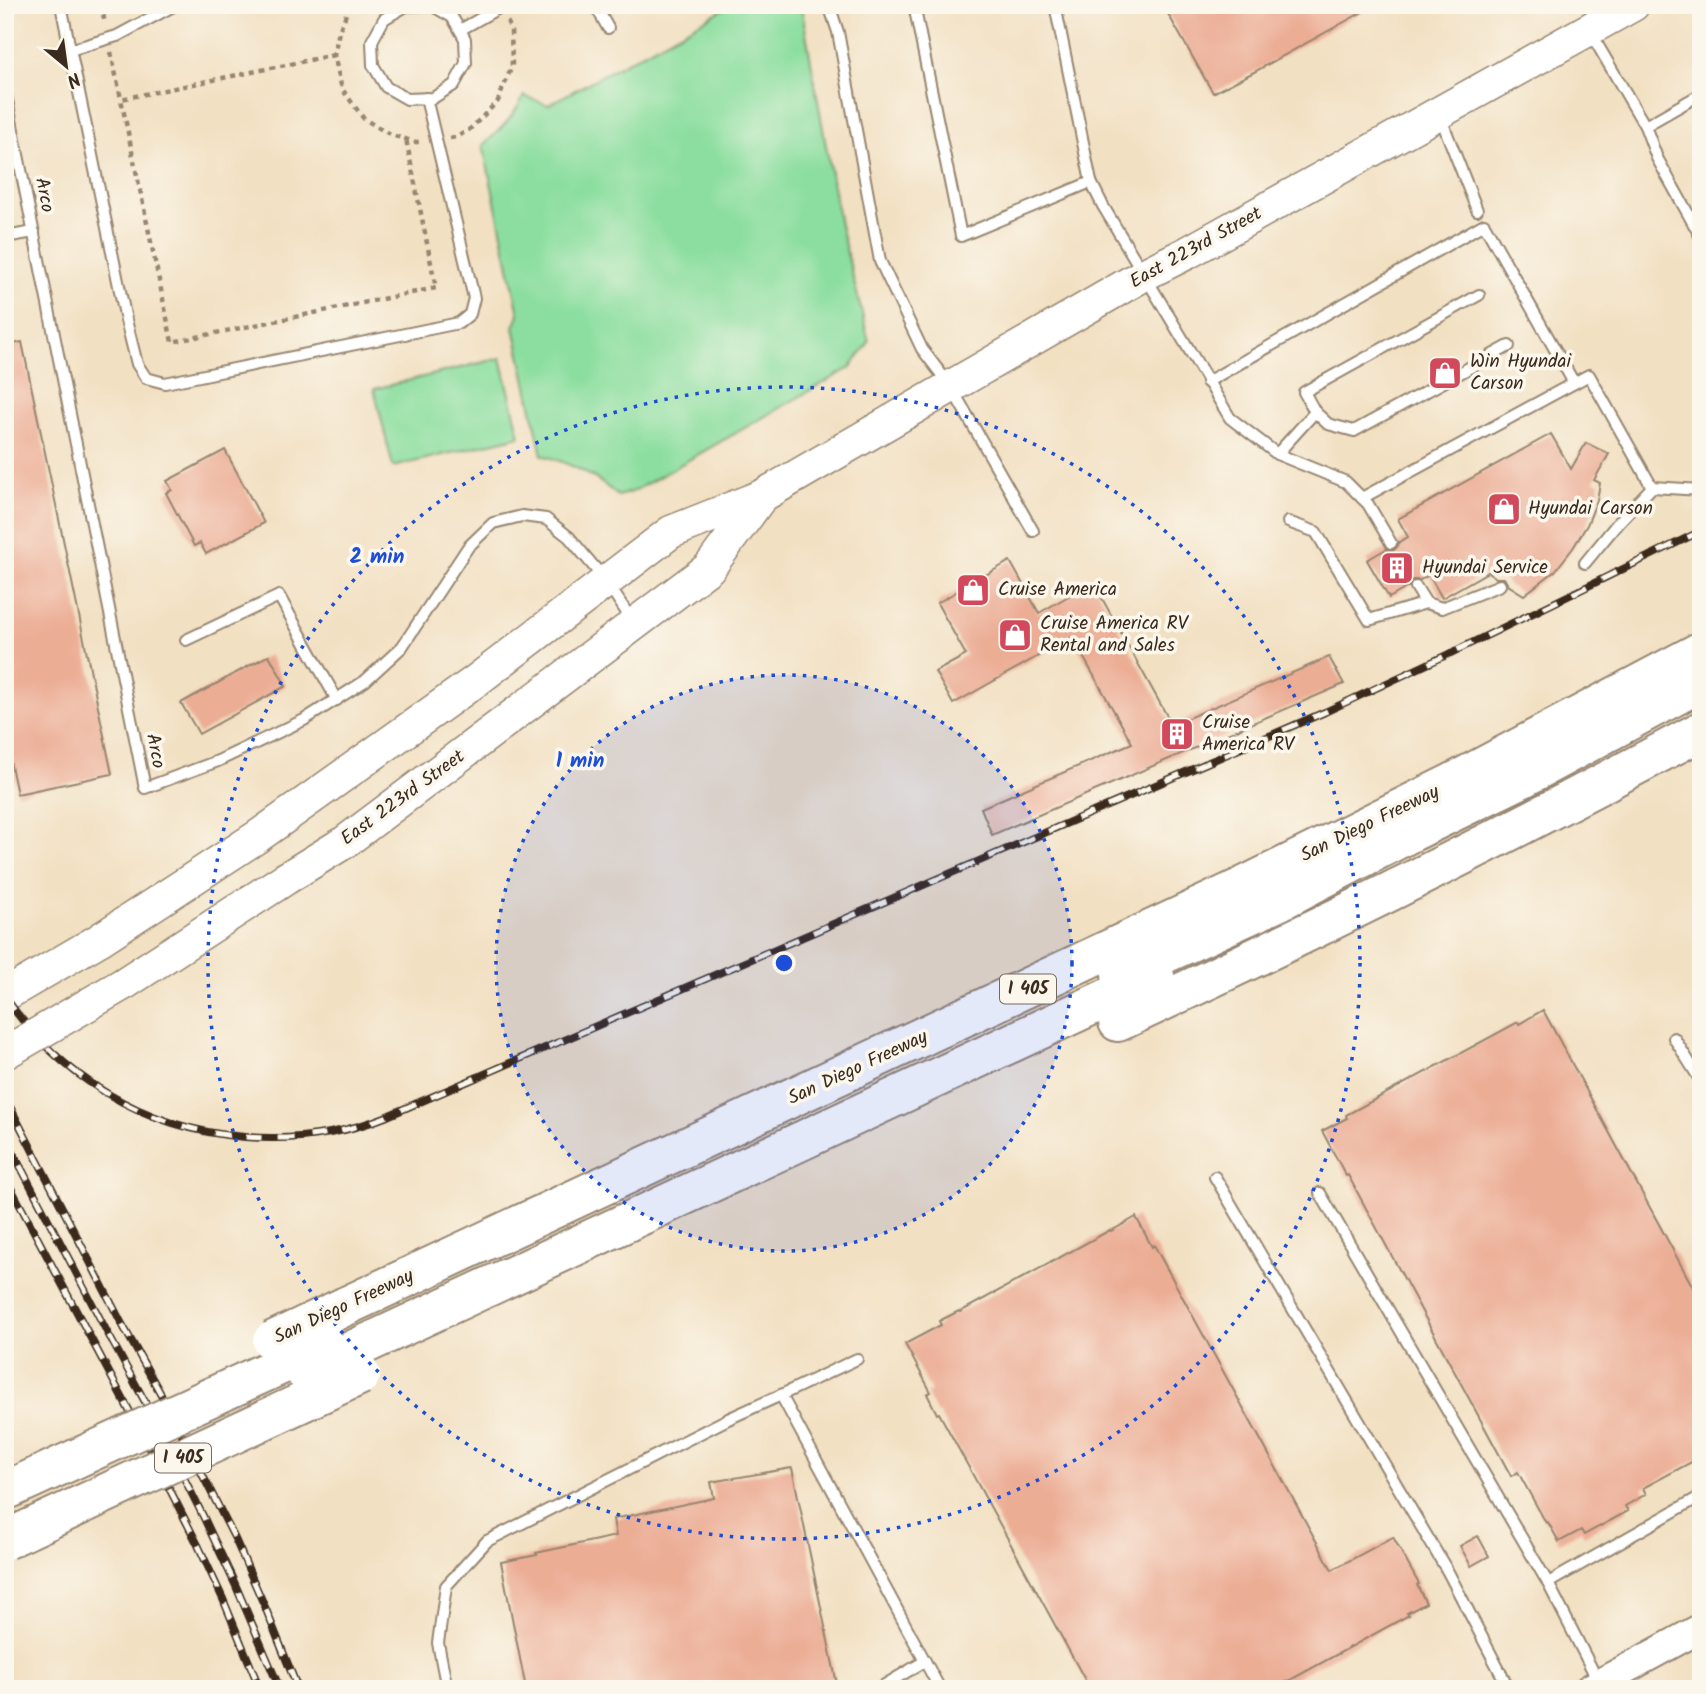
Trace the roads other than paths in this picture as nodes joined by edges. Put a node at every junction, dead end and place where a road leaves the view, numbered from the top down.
1 (61, 5) edge
2 (175, 5) edge
3 (430, 5) edge
4 (504, 5) edge
5 (595, 5) edge
6 (830, 5) edge
7 (914, 5) edge
8 (1055, 5) edge
9 (1633, 5) edge
10 (608, 28) dead end
11 (460, 30) junction
12 (1589, 30) junction
13 (71, 50) junction
14 (5, 90) edge
15 (1701, 94) edge
16 (426, 98) junction
17 (1439, 113) junction
18 (1644, 126) junction
19 (1091, 182) junction
20 (1480, 217) junction
21 (34, 232) junction
22 (5, 237) edge
23 (1701, 237) edge
24 (1145, 274) junction
25 (1479, 295) dead end
26 (1509, 346) dead end
27 (1208, 382) junction
28 (1573, 383) junction
29 (951, 387) junction
30 (1315, 412) junction
31 (1277, 454) junction
32 (1652, 487) junction
33 (1701, 490) edge
34 (762, 496) junction
35 (1362, 498) junction
36 (1288, 522) dead end
37 (1033, 531) dead end
38 (1391, 543) dead end
39 (1586, 563) dead end
40 (606, 581) junction
41 (1500, 584) dead end
42 (1416, 587) dead end
43 (1426, 603) junction
44 (634, 625) junction
45 (186, 640) dead end
46 (1701, 651) edge
47 (1701, 682) edge
48 (337, 699) junction
49 (1701, 701) edge
50 (1701, 731) edge
51 (5, 995) edge
52 (1674, 1038) dead end
53 (5, 1053) edge
54 (1701, 1081) edge
55 (1214, 1177) dead end
56 (1320, 1193) dead end
57 (354, 1340) junction
58 (857, 1359) dead end
59 (781, 1395) junction
60 (5, 1466) edge
61 (5, 1491) edge
62 (1701, 1496) edge
63 (5, 1512) edge
64 (5, 1541) edge
65 (1548, 1583) junction
66 (1701, 1628) edge
67 (925, 1661) junction
68 (1594, 1686) edge
69 (447, 1689) edge
70 (878, 1689) edge
71 (940, 1689) edge
72 (1509, 1689) edge

1 - 13 lane
2 - 13 lane
3 - 11 lane
3 - 16 lane
4 - 11 lane
5 - 10 lane
6 - 29 lane
7 - 19 lane
8 - 19 lane
9 - 12 main road, East 223rd Street
11 - 16 lane
12 - 17 main road, East 223rd Street
12 - 18 lane
13 - 16 lane
14 - 21 lane, Arco
15 - 18 lane
17 - 20 lane
17 - 24 main road, East 223rd Street
18 - 23 lane
19 - 24 lane
20 - 27 lane
20 - 28 lane
21 - 22 lane
21 - 48 lane, Arco
24 - 27 lane
24 - 29 main road, East 223rd Street
25 - 30 lane
26 - 30 lane
27 - 31 lane
28 - 32 lane
28 - 35 lane
29 - 34 main road, East 223rd Street
29 - 37 lane
30 - 31 lane
31 - 35 lane
32 - 33 lane
32 - 39 lane
34 - 40 main road, East 223rd Street
34 - 44 main road, East 223rd Street
35 - 38 lane
36 - 43 lane
40 - 44 lane, Arco
40 - 48 lane, Arco
40 - 51 main road, East 223rd Street
41 - 43 lane
42 - 43 lane
44 - 53 main road, East 223rd Street, bridge
45 - 48 lane
46 - 57 highway, San Diego Freeway / I 405
47 - 57 highway
49 - 57 highway
50 - 57 highway, San Diego Freeway / I 405
52 - 54 lane
55 - 72 lane
56 - 65 lane
57 - 60 highway, San Diego Freeway / I 405, bridge
57 - 61 highway, bridge
57 - 63 highway, bridge
57 - 64 highway, San Diego Freeway / I 405, bridge
58 - 59 lane
59 - 67 lane
59 - 69 lane
62 - 65 lane
65 - 68 lane
66 - 68 street
67 - 70 lane
67 - 71 lane

